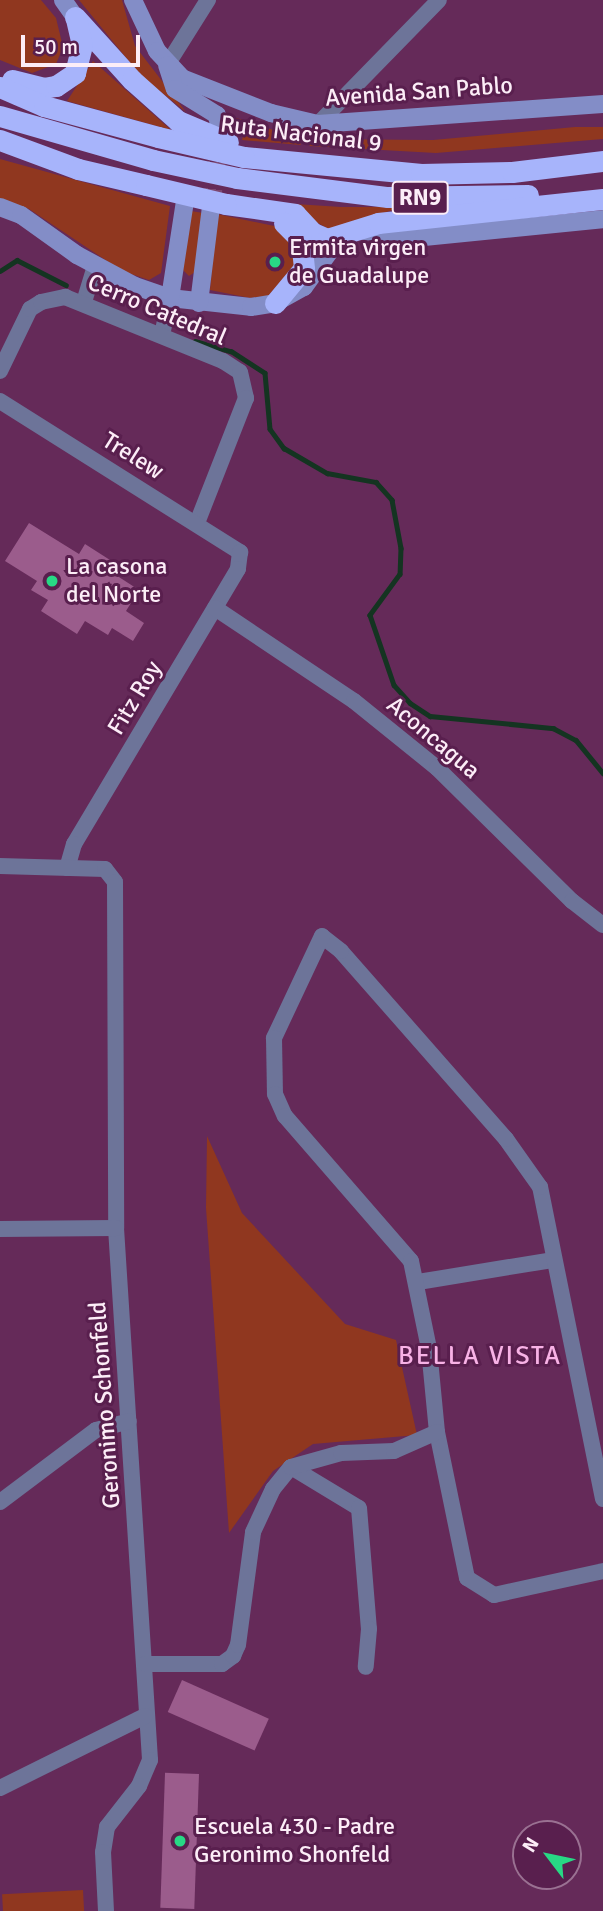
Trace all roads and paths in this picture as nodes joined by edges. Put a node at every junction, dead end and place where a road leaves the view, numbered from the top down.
1 (133, 0) edge
2 (208, 0) edge
3 (439, 0) edge
4 (69, 8) edge
5 (167, 65) junction
6 (0, 74) edge
7 (0, 87) edge
8 (603, 104) edge
9 (190, 114) junction
10 (0, 116) edge
11 (318, 124) junction
12 (0, 140) edge
13 (233, 144) junction
14 (603, 161) edge
15 (603, 186) edge
16 (603, 199) edge
17 (185, 201) dead end
18 (219, 205) junction
19 (0, 207) edge
20 (260, 212) junction
21 (603, 219) edge
22 (356, 230) junction
23 (95, 266) junction
24 (170, 298) junction
25 (84, 302) junction
26 (199, 303) junction
27 (275, 303) junction
28 (162, 335) junction
29 (0, 370) edge
30 (0, 401) edge
31 (197, 523) junction
32 (240, 552) joint
33 (215, 608) junction
34 (0, 866) edge
35 (67, 868) junction
36 (603, 925) edge
37 (116, 1228) junction
38 (0, 1229) edge
39 (552, 1260) junction
40 (418, 1282) junction
41 (129, 1421) junction
42 (437, 1432) junction
43 (291, 1467) junction
44 (603, 1499) edge
45 (0, 1502) edge
46 (603, 1571) edge
47 (145, 1664) junction
48 (366, 1667) dead end
49 (145, 1716) junction
50 (0, 1788) edge
51 (106, 1911) edge

1 - 5 street
2 - 5 street
3 - 11 street
4 - 6 highway
4 - 9 highway
5 - 9 street
5 - 11 street, Avenida San Pablo
7 - 13 highway, Ruta Nacional 9 / RN9, bridge
8 - 11 street, Avenida San Pablo
9 - 13 highway, bridge
10 - 15 highway, Ruta Nacional 9 / RN9, bridge
12 - 18 highway, bridge
13 - 14 highway, Ruta Nacional 9 / RN9
16 - 22 highway
17 - 24 street
18 - 20 highway
18 - 26 street
19 - 23 street
20 - 22 highway
20 - 27 highway
21 - 22 street
22 - 27 street
23 - 24 street
23 - 25 street
24 - 26 street
24 - 28 street
25 - 28 street, Cerro Catedral
25 - 29 street, Cerro Catedral
26 - 27 street
28 - 31 street, Cerro Catedral
30 - 31 street, Trelew
31 - 32 street, Trelew
32 - 33 street, Fitz Roy
33 - 35 street, Fitz Roy
33 - 36 street, Aconcagua
34 - 35 street
35 - 37 street, Geronimo Schonfeld
37 - 38 street
37 - 41 street, Geronimo Schonfeld
39 - 40 street
39 - 40 street
39 - 44 street
40 - 42 street
41 - 45 street
41 - 47 street, Geronimo Schonfeld
42 - 43 street
42 - 46 street
43 - 47 street
43 - 48 street
47 - 49 street, Geronimo Schonfeld
49 - 50 street
49 - 51 street, Geronimo Schonfeld

